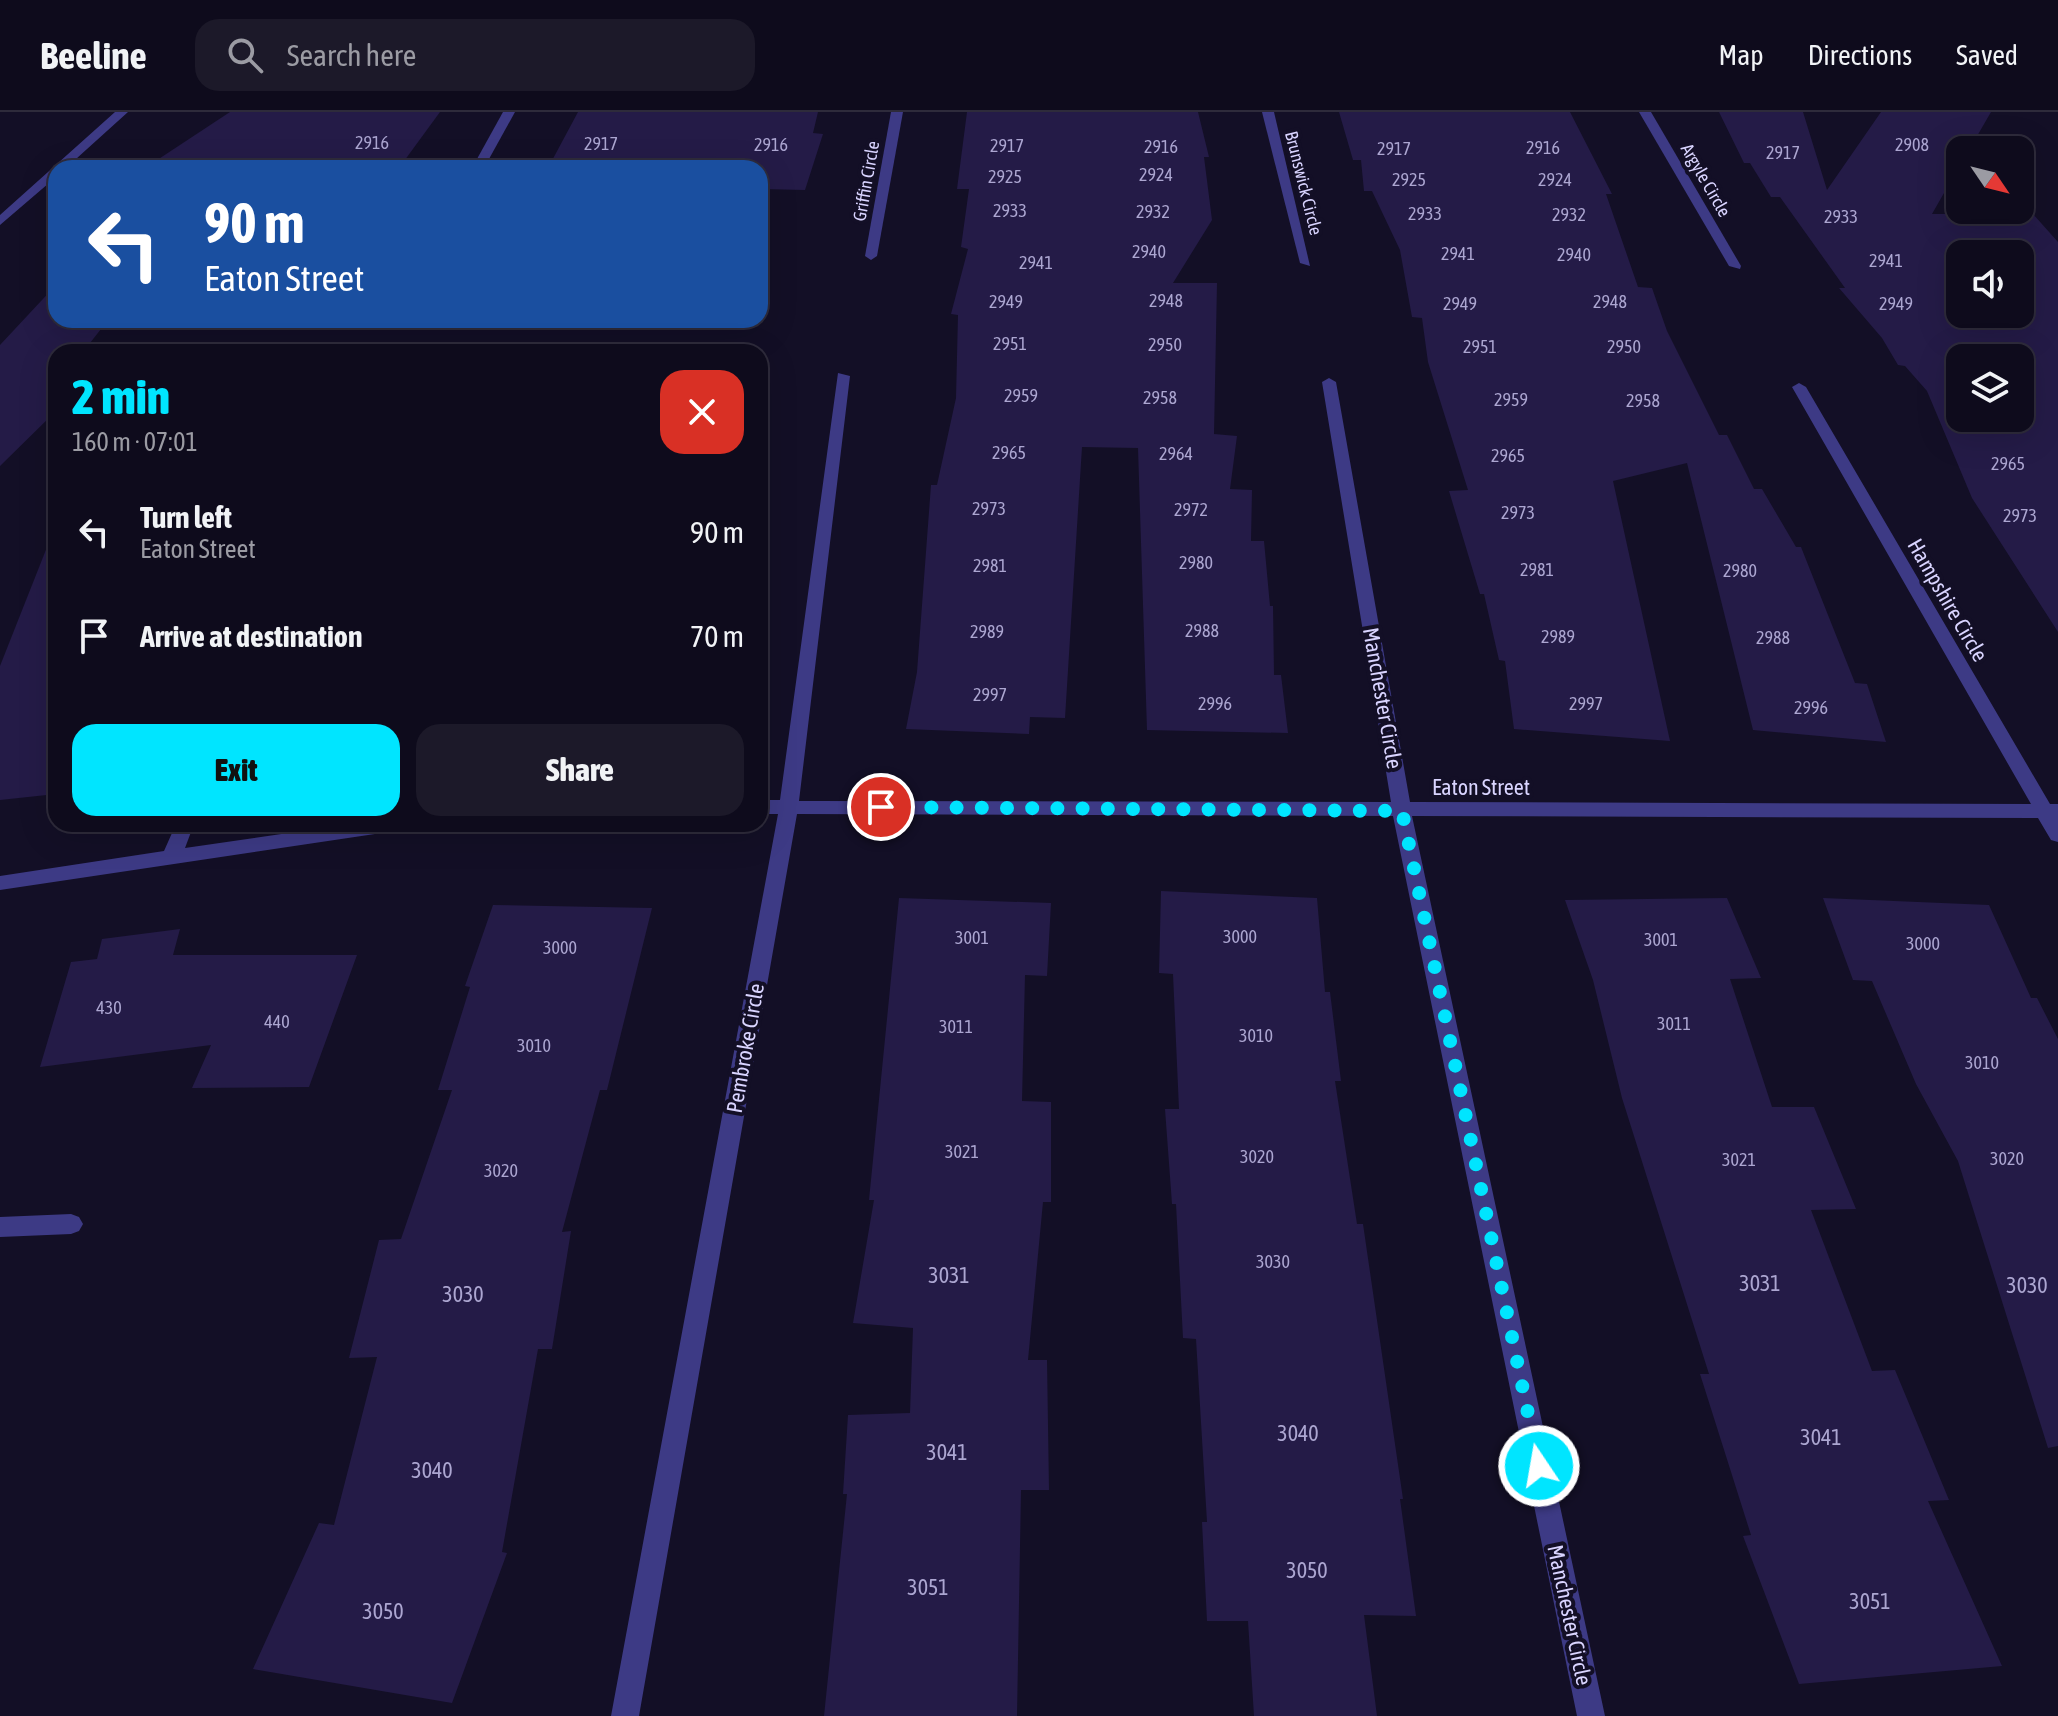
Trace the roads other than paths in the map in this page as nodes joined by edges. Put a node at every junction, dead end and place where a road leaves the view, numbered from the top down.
1 (122, 112) edge
2 (509, 112) edge
3 (897, 112) edge
4 (1268, 112) edge
5 (1645, 112) edge
6 (69, 160) edge
7 (482, 160) edge
8 (48, 179) edge
9 (0, 221) edge
10 (871, 256) dead end
11 (1306, 263) dead end
12 (1735, 266) dead end
13 (843, 376) dead end
14 (1329, 382) dead end
15 (1799, 387) dead end
16 (789, 806) junction
17 (768, 807) edge
18 (1402, 811) junction
19 (2051, 811) edge
20 (182, 832) edge
21 (344, 832) edge
22 (2058, 835) edge
23 (171, 859) junction
24 (0, 883) edge
25 (71, 1224) dead end
26 (0, 1227) edge
27 (625, 1716) edge
28 (1591, 1716) edge

1 - 6 street
2 - 7 street
3 - 10 street, Griffin Circle
4 - 11 street, Brunswick Circle
5 - 12 street, Argyle Circle
8 - 9 street
13 - 16 street, Pembroke Circle
14 - 18 street, Manchester Circle
15 - 19 street, Hampshire Circle
16 - 17 street, Eaton Street
16 - 18 street, Eaton Street
16 - 27 street, Pembroke Circle
18 - 19 street, Eaton Street
18 - 28 street, Manchester Circle
19 - 22 street, Hampshire Circle
20 - 23 street
21 - 23 street
23 - 24 street
25 - 26 street

